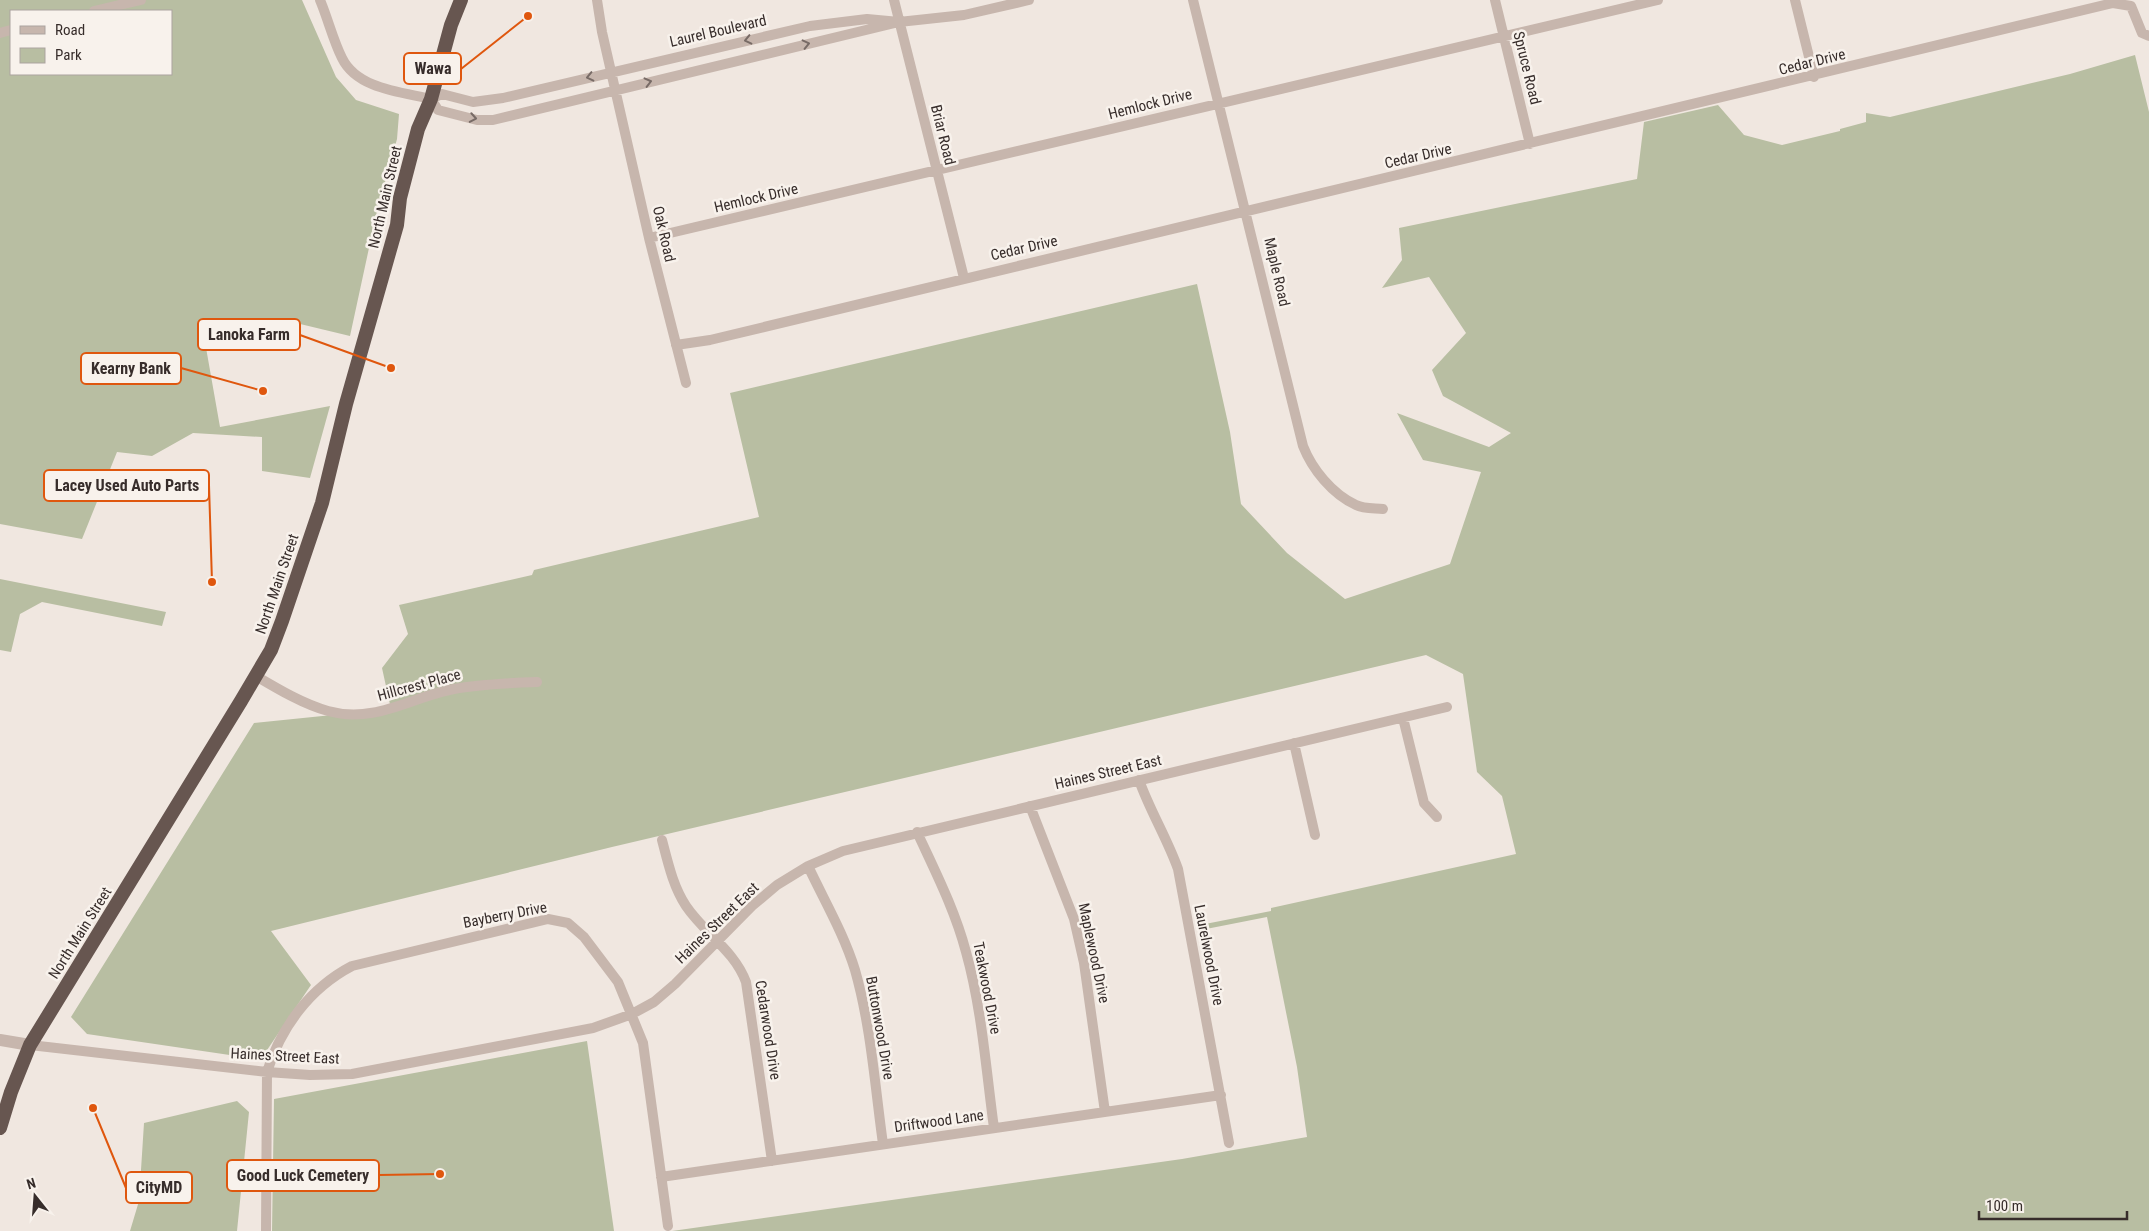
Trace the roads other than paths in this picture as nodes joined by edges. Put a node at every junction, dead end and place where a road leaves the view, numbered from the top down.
1 (141, 0) edge
2 (320, 0) edge
3 (460, 0) edge
4 (597, 0) edge
5 (894, 0) edge
6 (1029, 0) edge
7 (1193, 0) edge
8 (1495, 0) edge
9 (1658, 0) edge
10 (1795, 0) edge
11 (98, 10) edge
12 (899, 22) junction
13 (1504, 36) junction
14 (2149, 36) edge
15 (611, 72) junction
16 (1814, 77) junction
17 (546, 87) junction
18 (615, 90) junction
19 (431, 99) junction
20 (1219, 103) junction
21 (550, 106) junction
22 (1530, 144) junction
23 (936, 171) junction
24 (1247, 212) junction
25 (649, 238) junction
26 (964, 278) junction
27 (676, 345) junction
28 (686, 383) dead end
29 (1383, 509) dead end
30 (256, 676) junction
31 (537, 682) dead end
32 (1448, 707) dead end
33 (1403, 718) junction
34 (1294, 743) junction
35 (1139, 780) junction
36 (1030, 806) junction
37 (1437, 817) dead end
38 (917, 832) junction
39 (1315, 835) dead end
40 (662, 840) dead end
41 (808, 866) junction
42 (718, 941) junction
43 (632, 1014) junction
44 (0, 1040) edge
45 (30, 1045) junction
46 (266, 1072) junction
47 (1221, 1095) junction
48 (1105, 1112) junction
49 (0, 1128) edge
50 (994, 1128) junction
51 (1229, 1143) dead end
52 (883, 1144) junction
53 (772, 1161) junction
54 (661, 1177) junction
55 (668, 1226) dead end
56 (266, 1231) edge

1 - 11 street
2 - 19 street, Laurel Boulevard
3 - 19 highway, North Main Street
4 - 15 street, Oak Road
5 - 12 street, Briar Road
6 - 12 street, Laurel Boulevard
7 - 20 street, Maple Road
8 - 13 street, Spruce Road
9 - 13 street, Hemlock Drive
10 - 16 street
12 -> 15 street, Laurel Boulevard
18 -> 12 street, Laurel Boulevard
12 - 23 street, Briar Road
13 - 20 street, Hemlock Drive
13 - 22 street, Spruce Road
14 - 16 street, Cedar Drive
15 -> 17 street, Laurel Boulevard
15 - 18 street, Oak Road
16 - 22 street, Cedar Drive
17 - 19 street, Laurel Boulevard
17 - 21 street
18 - 21 street, Laurel Boulevard
18 - 25 street, Oak Road
19 -> 21 street, Laurel Boulevard
19 - 30 highway, North Main Street
20 - 23 street, Hemlock Drive
20 - 24 street, Maple Road
22 - 24 street, Cedar Drive
23 - 25 street, Hemlock Drive
23 - 26 street, Briar Road
24 - 26 street, Cedar Drive
24 - 29 street, Maple Road
25 - 27 street, Oak Road
26 - 27 street, Cedar Drive
27 - 28 street, Oak Road
30 - 31 street, Hillcrest Place
30 - 45 highway, North Main Street
32 - 33 street, Haines Street East
33 - 34 street, Haines Street East
33 - 37 street
34 - 35 street, Haines Street East
34 - 39 street
35 - 36 street, Haines Street East
35 - 47 street, Laurelwood Drive
36 - 38 street, Haines Street East
36 - 48 street, Maplewood Drive
38 - 41 street, Haines Street East
38 - 50 street, Teakwood Drive
40 - 42 street, Cedarwood Drive
41 - 42 street, Haines Street East
41 - 52 street, Buttonwood Drive
42 - 43 street, Haines Street East
42 - 53 street, Cedarwood Drive
43 - 46 street, Haines Street East
43 - 46 street, Bayberry Drive
43 - 54 street, Bayberry Drive
44 - 45 street
45 - 46 street, Haines Street East
45 - 49 highway, North Main Street
46 - 56 street
47 - 48 street, Driftwood Lane
47 - 51 street, Laurelwood Drive
48 - 50 street, Driftwood Lane
50 - 52 street, Driftwood Lane
52 - 53 street, Driftwood Lane
53 - 54 street, Driftwood Lane
54 - 55 street, Bayberry Drive

